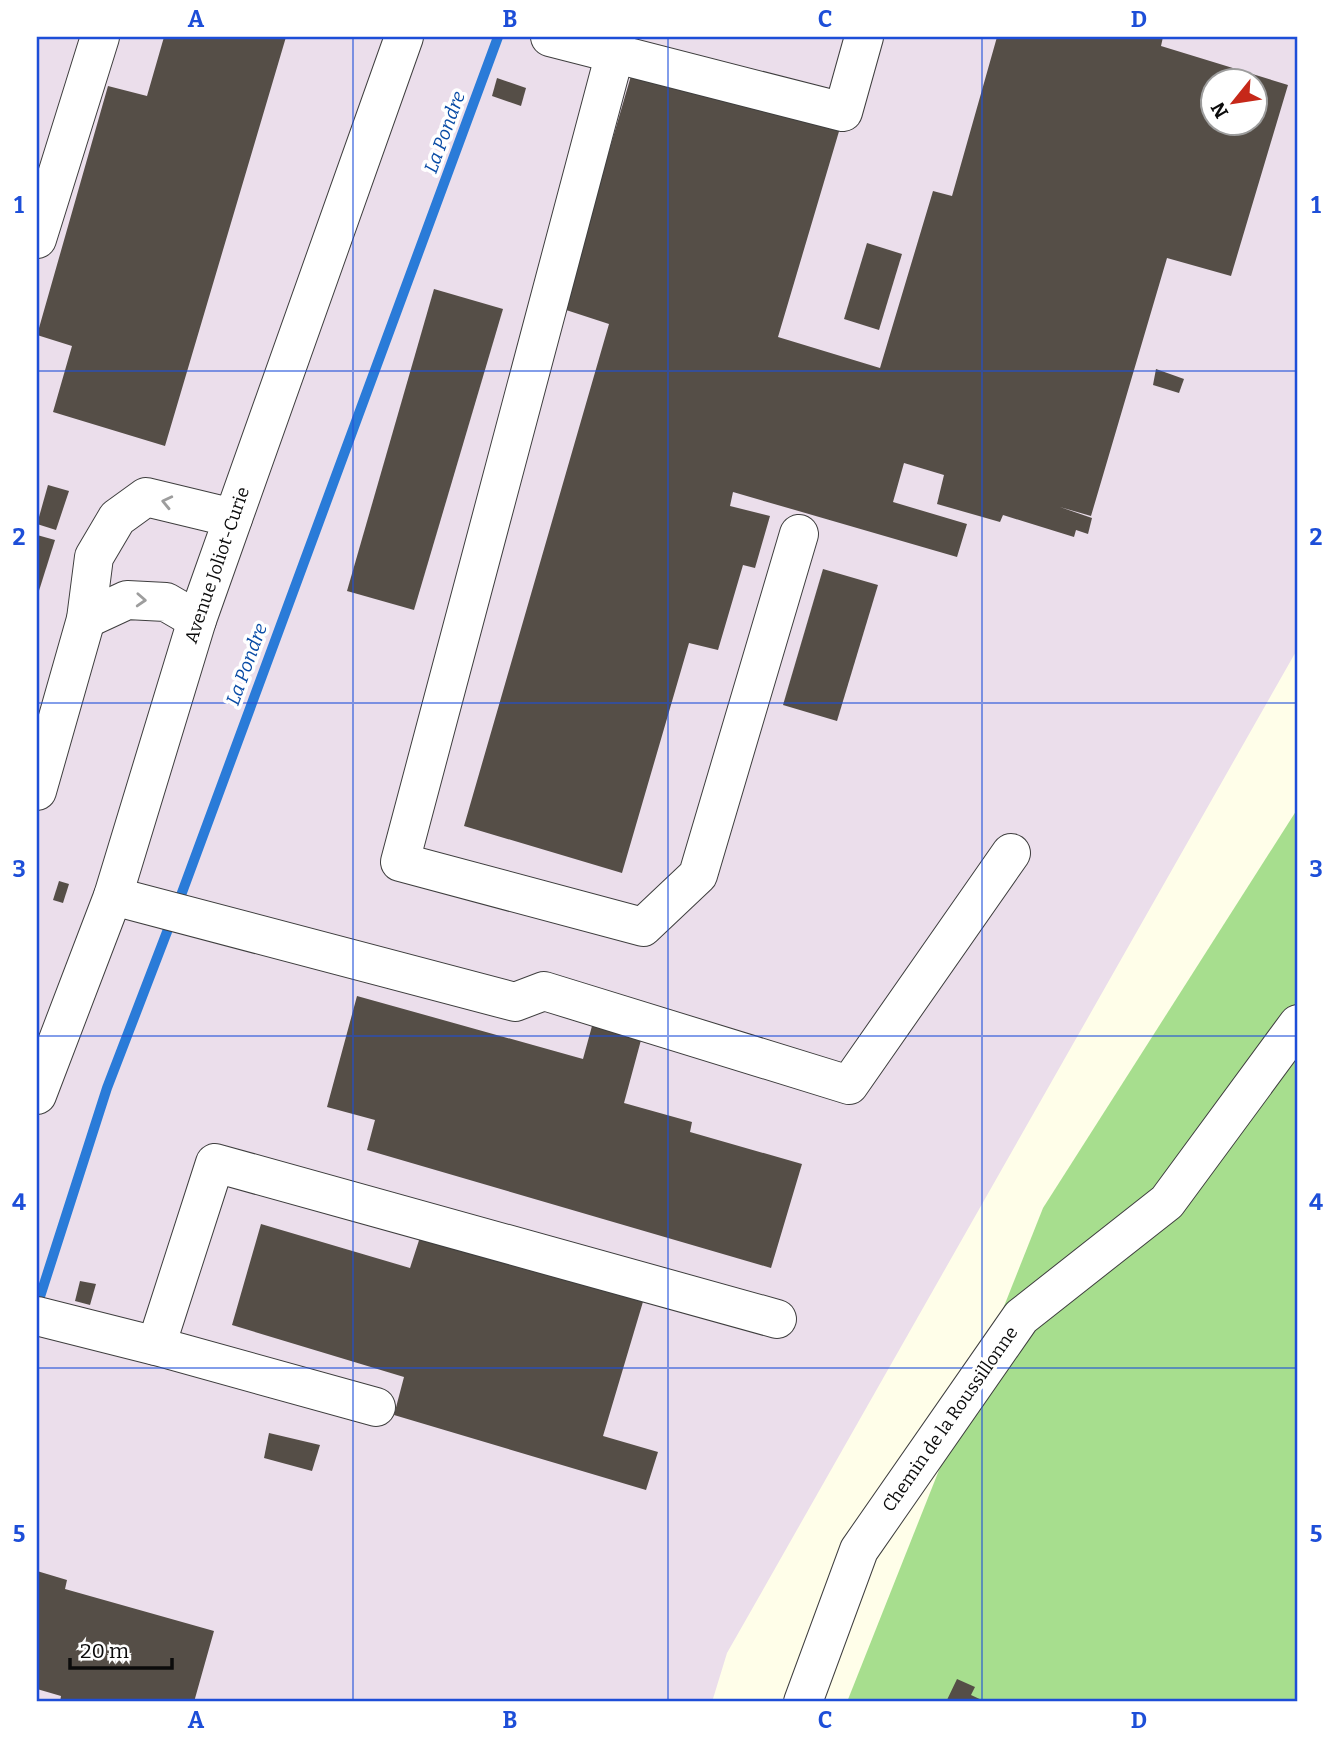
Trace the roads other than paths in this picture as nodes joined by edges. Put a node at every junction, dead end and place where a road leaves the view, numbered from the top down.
1 (100, 37) edge
2 (404, 37) edge
3 (550, 37) edge
4 (864, 37) edge
5 (615, 53) junction
6 (37, 239) edge
7 (233, 518) junction
8 (799, 534) dead end
9 (86, 619) junction
10 (197, 620) junction
11 (37, 792) edge
12 (1012, 853) dead end
13 (129, 899) junction
14 (1298, 1024) edge
15 (37, 1095) edge
16 (41, 1317) edge
17 (777, 1319) dead end
18 (156, 1346) junction
19 (376, 1407) dead end
20 (803, 1702) edge

1 - 6 street
2 - 7 street, Avenue Joliot-Curie
3 - 5 street
4 - 5 street
5 - 8 street
7 -> 9 street
7 - 10 street, Avenue Joliot-Curie
9 -> 10 street
9 - 11 street
10 - 13 street, Avenue Joliot-Curie
12 - 13 street
13 - 15 street, Avenue Joliot-Curie
14 - 20 street, Chemin de la Roussillonne
16 - 18 street
17 - 18 street
18 - 19 street

